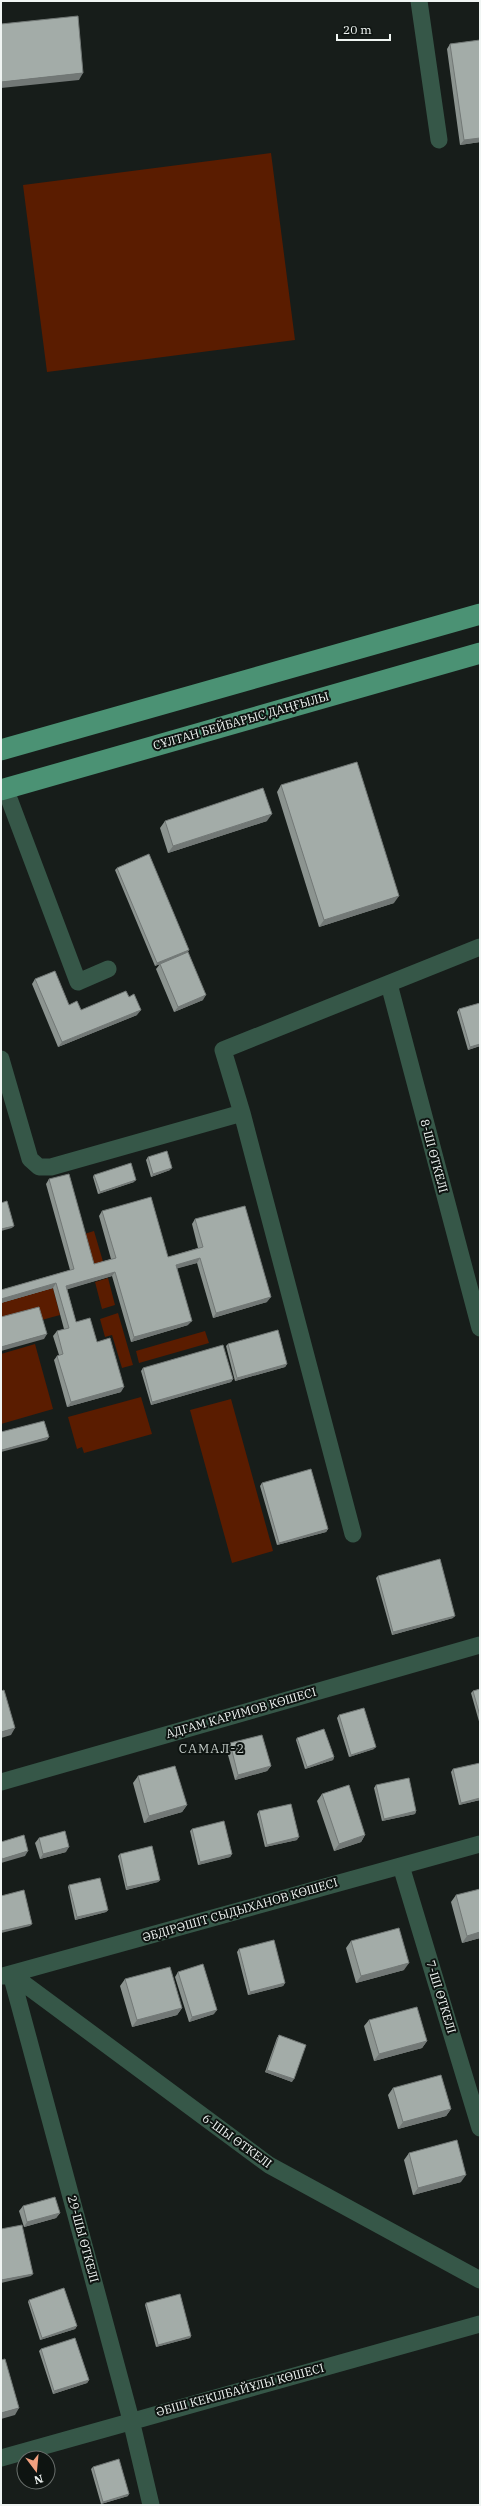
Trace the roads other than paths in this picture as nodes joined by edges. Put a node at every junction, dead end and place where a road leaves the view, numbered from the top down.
1 (419, 1) edge
2 (439, 140) dead end
3 (480, 614) edge
4 (480, 653) edge
5 (1, 750) edge
6 (3, 789) edge
7 (480, 947) edge
8 (108, 969) dead end
9 (389, 984) junction
10 (1, 1059) edge
11 (242, 1113) junction
12 (480, 1328) edge
13 (353, 1534) dead end
14 (480, 1645) edge
15 (1, 1782) edge
16 (480, 1844) edge
17 (401, 1866) junction
18 (6, 1975) edge
19 (480, 2128) edge
20 (480, 2280) edge
21 (480, 2324) edge
22 (132, 2420) junction
23 (1, 2458) edge
24 (151, 2505) edge

1 - 2 street
3 - 5 main road
4 - 6 main road, СҰЛТАН БЕЙБАРЫС ДАҢҒЫЛЫ
6 - 8 street
7 - 9 street
9 - 11 street
9 - 12 street, 8-ШІ ӨТКЕЛІ
10 - 11 street
11 - 13 street
14 - 15 street, АДГАМ КАРИМОВ КӨШЕСІ
16 - 17 street, ӘБДІРӘШІТ СЫДЫХАНОВ КӨШЕСІ
17 - 18 street, ӘБДІРӘШІТ СЫДЫХАНОВ КӨШЕСІ
17 - 19 street, 7-ШІ ӨТКЕЛІ
18 - 20 street, 6-ШЫ ӨТКЕЛІ
18 - 22 street, 29-ШЫ ӨТКЕЛІ
21 - 22 street, ӘБІШ КЕКІЛБАЙҰЛЫ КӨШЕСІ
22 - 23 street, ӘБІШ КЕКІЛБАЙҰЛЫ КӨШЕСІ
22 - 24 street, 29-ШЫ ӨТКЕЛІ

